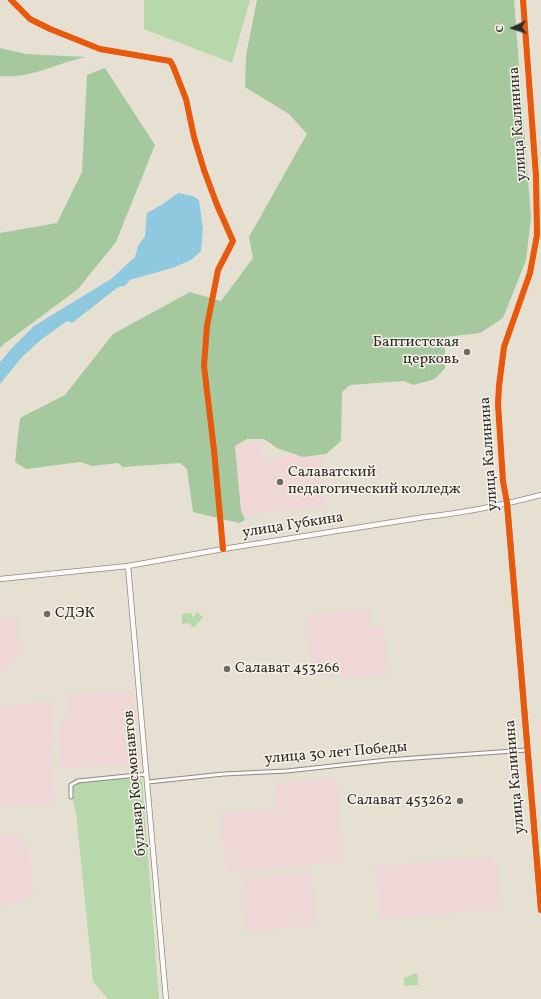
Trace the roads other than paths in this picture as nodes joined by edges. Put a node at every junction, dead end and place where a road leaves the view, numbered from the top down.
1 (10, 0) edge
2 (523, 0) edge
3 (541, 165) edge
4 (535, 166) junction
5 (541, 495) edge
6 (507, 504) junction
7 (223, 549) junction
8 (128, 566) junction
9 (0, 579) edge
10 (527, 750) junction
11 (147, 774) junction
12 (148, 782) junction
13 (71, 797) dead end
14 (541, 910) edge
15 (166, 999) edge

1 - 7 street
2 - 4 street, улица Калинина
3 - 4 street
4 - 6 street, улица Калинина
5 - 6 street, улица Губкина
6 - 7 street, улица Губкина
6 - 10 street, улица Калинина
7 - 8 street, улица Губкина
8 - 9 street, улица Губкина
8 - 11 street, бульвар Космонавтов
10 - 12 street, улица 30 лет Победы
10 - 14 street, улица Калинина
11 - 12 street, бульвар Космонавтов
11 - 13 street
12 - 15 street, бульвар Космонавтов

